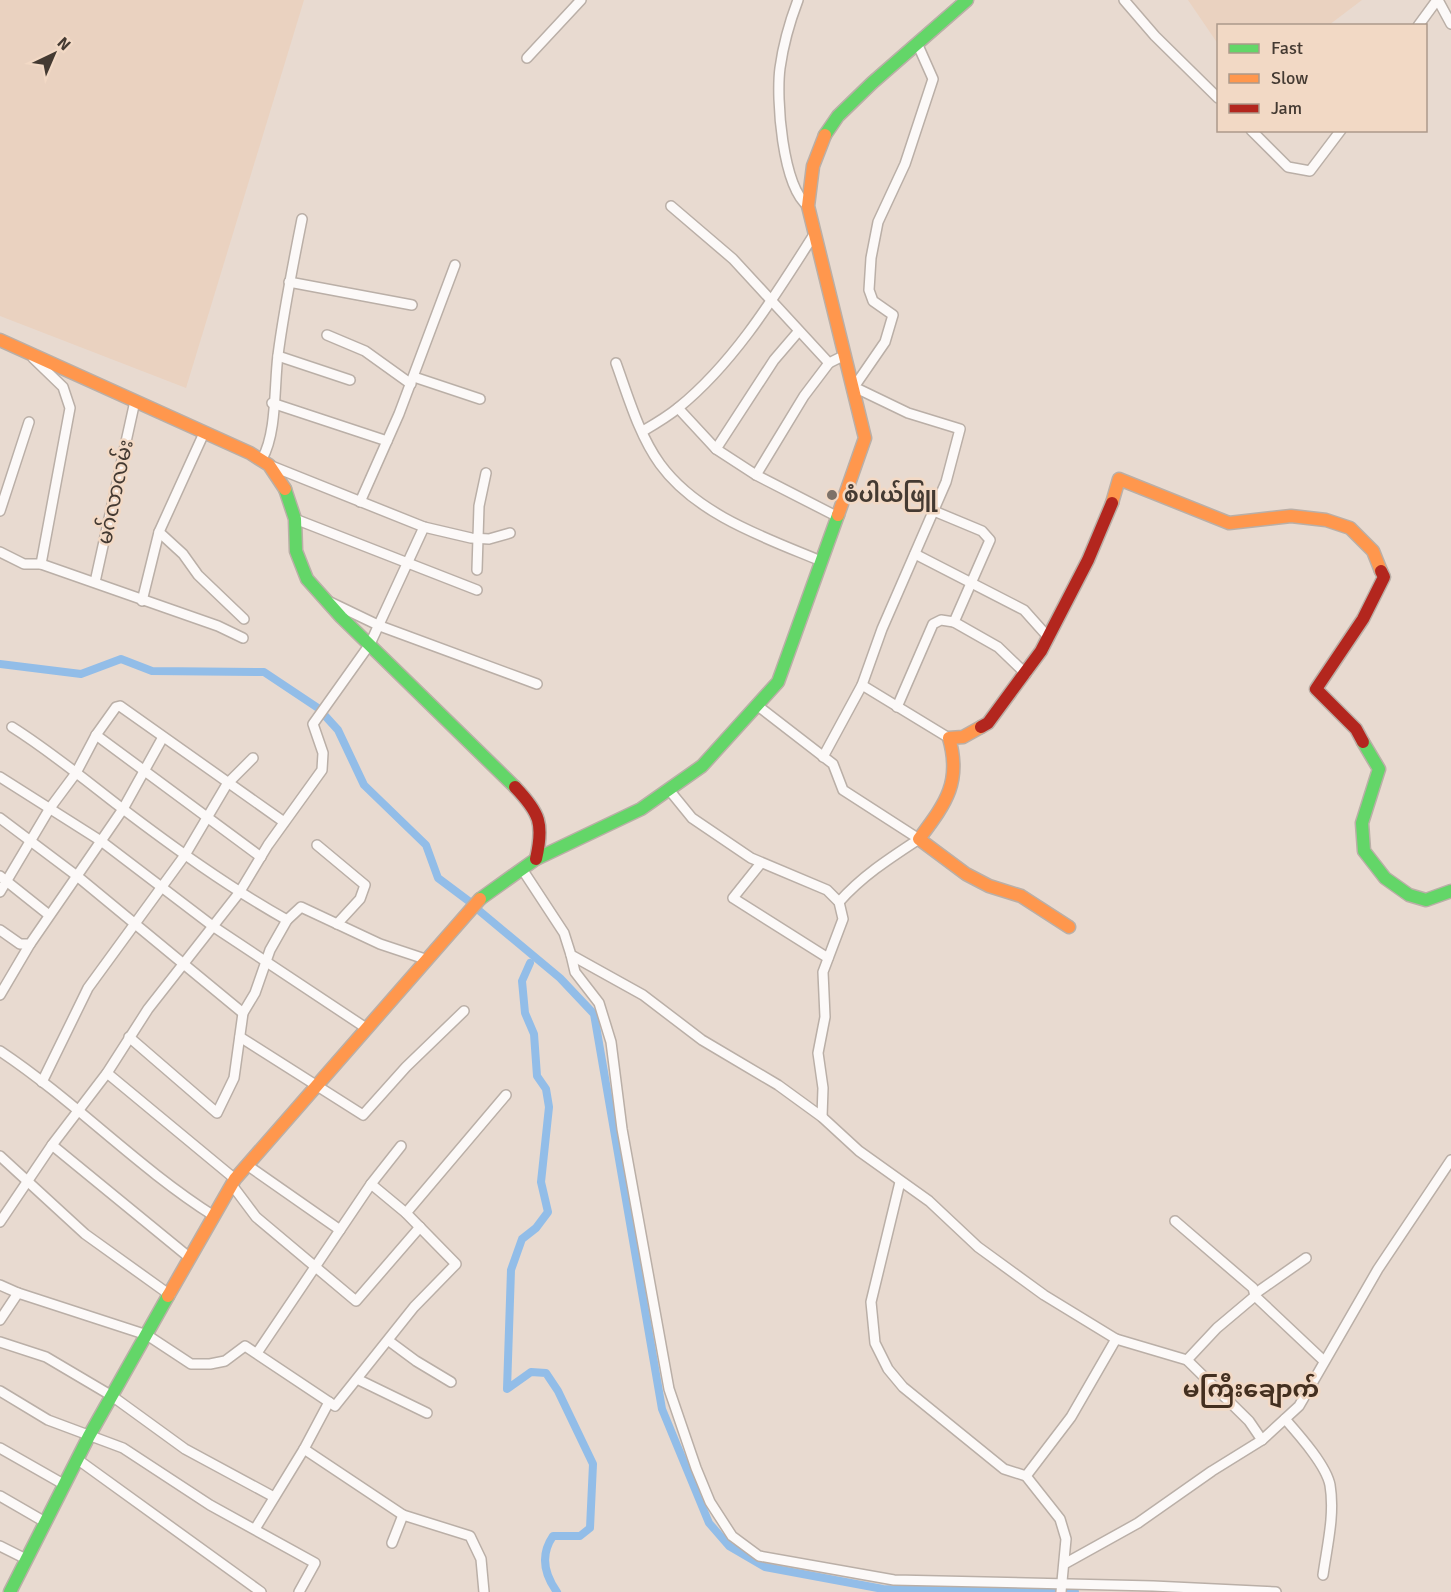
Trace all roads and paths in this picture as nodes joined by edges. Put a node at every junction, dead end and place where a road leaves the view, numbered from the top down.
1 (581, 0) edge
2 (798, 0) edge
3 (967, 0) edge
4 (1124, 0) edge
5 (1438, 0) edge
6 (1420, 24) edge
7 (1451, 24) edge
8 (917, 43) junction
9 (526, 58) dead end
10 (1217, 97) edge
11 (1253, 132) edge
12 (1339, 132) edge
13 (671, 206) dead end
14 (808, 206) junction
15 (302, 219) dead end
16 (815, 233) junction
17 (455, 265) dead end
18 (289, 282) junction
19 (770, 299) junction
20 (412, 305) dead end
21 (798, 332) junction
22 (327, 335) dead end
23 (0, 340) edge
24 (25, 350) junction
25 (278, 356) junction
26 (845, 356) junction
27 (616, 363) dead end
28 (829, 363) junction
29 (350, 380) dead end
30 (413, 380) junction
31 (854, 387) junction
32 (480, 399) dead end
33 (135, 401) junction
34 (272, 403) junction
35 (678, 408) junction
36 (29, 422) dead end
37 (643, 431) junction
38 (204, 432) junction
39 (387, 441) junction
40 (716, 449) junction
41 (266, 462) junction
42 (486, 473) dead end
43 (756, 475) junction
44 (360, 502) junction
45 (0, 511) edge
46 (934, 511) junction
47 (838, 517) junction
48 (295, 519) junction
49 (424, 527) junction
50 (159, 532) junction
51 (510, 533) dead end
52 (476, 538) junction
53 (0, 552) edge
54 (915, 554) junction
55 (821, 561) junction
56 (41, 564) junction
57 (406, 565) junction
58 (477, 570) dead end
59 (95, 582) junction
60 (972, 582) junction
61 (477, 590) dead end
62 (323, 599) junction
63 (142, 601) junction
64 (244, 619) dead end
65 (954, 622) junction
66 (380, 626) junction
67 (243, 638) dead end
68 (1049, 638) junction
69 (370, 645) junction
70 (1026, 674) junction
71 (537, 684) dead end
72 (862, 685) junction
73 (758, 706) junction
74 (897, 707) junction
75 (12, 728) dead end
76 (96, 735) junction
77 (162, 737) junction
78 (949, 738) junction
79 (823, 757) junction
80 (253, 758) dead end
81 (145, 770) junction
82 (76, 773) junction
83 (0, 777) edge
84 (227, 784) junction
85 (670, 791) junction
86 (50, 807) junction
87 (123, 809) junction
88 (0, 818) edge
89 (208, 819) junction
90 (284, 822) junction
91 (919, 839) junction
92 (101, 841) junction
93 (31, 842) junction
94 (317, 845) dead end
95 (185, 855) junction
96 (261, 856) junction
97 (536, 859) junction
98 (761, 863) junction
99 (522, 869) junction
100 (77, 876) junction
101 (4, 878) edge
102 (160, 889) junction
103 (1451, 891) edge
104 (0, 892) edge
105 (239, 892) junction
106 (839, 902) junction
107 (49, 915) junction
108 (287, 920) junction
109 (133, 923) junction
110 (337, 924) junction
111 (214, 927) junction
112 (1069, 927) dead end
113 (0, 930) edge
114 (30, 944) junction
115 (571, 955) junction
116 (828, 958) junction
117 (425, 959) junction
118 (266, 962) junction
119 (185, 965) junction
120 (0, 995) edge
121 (464, 1011) dead end
122 (243, 1013) junction
123 (366, 1028) junction
124 (240, 1037) junction
125 (129, 1038) junction
126 (0, 1051) edge
127 (107, 1073) junction
128 (42, 1082) junction
129 (318, 1085) junction
130 (506, 1095) dead end
131 (80, 1109) junction
132 (822, 1117) junction
133 (52, 1145) junction
134 (401, 1146) dead end
135 (0, 1156) edge
136 (1451, 1160) edge
137 (247, 1166) junction
138 (27, 1182) junction
139 (234, 1182) junction
140 (900, 1182) junction
141 (371, 1184) junction
142 (406, 1214) junction
143 (214, 1216) junction
144 (1175, 1221) dead end
145 (0, 1222) edge
146 (420, 1227) junction
147 (340, 1230) junction
148 (190, 1258) junction
149 (1306, 1258) dead end
150 (316, 1267) junction
151 (0, 1285) edge
152 (18, 1293) junction
153 (1255, 1294) junction
154 (170, 1295) junction
155 (0, 1320) edge
156 (147, 1335) junction
157 (1116, 1339) junction
158 (389, 1341) junction
159 (0, 1342) edge
160 (257, 1353) junction
161 (1187, 1360) junction
162 (1324, 1361) junction
163 (357, 1379) junction
164 (451, 1382) dead end
165 (0, 1391) edge
166 (112, 1396) junction
167 (329, 1402) junction
168 (427, 1413) dead end
169 (1286, 1419) junction
170 (89, 1436) junction
171 (1262, 1440) junction
172 (0, 1448) edge
173 (304, 1449) junction
174 (77, 1459) junction
175 (1026, 1476) junction
176 (65, 1485) junction
177 (0, 1496) edge
178 (274, 1497) junction
179 (403, 1515) junction
180 (45, 1522) junction
181 (255, 1529) junction
182 (392, 1543) dead end
183 (0, 1546) edge
184 (26, 1559) junction
185 (1066, 1563) junction
186 (1323, 1575) dead end
187 (1061, 1587) edge
188 (7, 1589) edge
189 (261, 1592) edge
190 (299, 1592) edge
191 (484, 1592) edge
192 (1276, 1592) edge

1 - 9 street
2 - 14 street
3 - 8 street
4 - 10 street
5 - 6 street
5 - 7 street
8 - 14 street
8 - 31 street
11 - 12 street
13 - 19 street
14 - 16 street
15 - 18 street
16 - 19 street
16 - 26 street
17 - 30 street
18 - 20 street
18 - 25 street
19 - 21 street
19 - 35 street
21 - 28 street
21 - 40 street
22 - 30 street
23 - 24 street
24 - 33 street
24 - 56 street
25 - 29 street
25 - 34 street
26 - 28 street
26 - 31 street
27 - 37 street
28 - 43 street
30 - 32 street
30 - 39 street
31 - 46 street
31 - 47 street
33 - 38 street
33 - 59 street, မဂ်လာလမ်း
34 - 39 street
34 - 41 street
35 - 37 street
35 - 40 street
36 - 45 street
37 - 55 street
38 - 41 street
38 - 50 street
39 - 44 street
40 - 43 street
41 - 44 street
41 - 48 street
42 - 52 street
43 - 47 street
44 - 49 street
46 - 54 street
46 - 60 street
47 - 55 street
48 - 57 street
48 - 62 street
49 - 52 street
49 - 57 street
50 - 63 street
50 - 64 street
51 - 52 street
52 - 58 street
53 - 56 street
54 - 60 street
54 - 72 street
55 - 73 street
56 - 59 street
57 - 61 street
57 - 66 street
59 - 63 street
60 - 65 street
60 - 68 street
62 - 66 street
62 - 69 street
63 - 67 street
65 - 70 street
65 - 74 street
66 - 69 street
66 - 71 street
68 - 70 street
68 - 103 street
69 - 90 street
69 - 97 street
70 - 78 street
72 - 74 street
72 - 79 street
73 - 79 street
73 - 85 street
74 - 78 street
75 - 82 street
76 - 77 street
76 - 81 street
76 - 82 street
77 - 81 street
77 - 84 street
78 - 91 street
79 - 91 street
80 - 84 street
81 - 87 street
81 - 89 street
82 - 86 street
82 - 87 street
83 - 86 street
84 - 89 street
84 - 90 street
85 - 97 street
85 - 98 street
86 - 92 street
86 - 93 street
87 - 92 street
87 - 95 street
88 - 93 street
89 - 95 street
89 - 96 street
90 - 96 street
91 - 106 street
91 - 112 street
92 - 100 street
92 - 102 street
93 - 100 street
93 - 101 street
94 - 110 street
95 - 102 street
95 - 105 street
96 - 105 street
97 - 99 street
98 - 106 street
98 - 116 street
99 - 115 street
99 - 117 street
100 - 107 street
100 - 109 street
101 - 104 street
101 - 107 street
102 - 109 street
102 - 111 street
105 - 108 street
105 - 111 street
106 - 116 street
107 - 114 street
108 - 110 street
108 - 118 street
109 - 119 street
109 - 128 street
110 - 117 street
111 - 118 street
111 - 119 street
113 - 114 street
114 - 120 street
115 - 132 street
115 - 187 street
116 - 132 street
117 - 123 street
118 - 122 street
118 - 123 street
119 - 122 street
119 - 125 street
121 - 129 street
122 - 124 street
123 - 129 street
124 - 125 street
124 - 129 street
125 - 127 street
126 - 128 street
127 - 131 street
127 - 139 street
128 - 131 street
129 - 137 street
130 - 142 street
131 - 133 street
131 - 143 street
132 - 140 street
133 - 138 street
133 - 148 street
134 - 141 street
135 - 138 street
136 - 162 street
137 - 139 street
137 - 147 street
138 - 145 street
138 - 154 street
139 - 143 street
139 - 150 street
140 - 157 street
140 - 175 street
141 - 142 street
141 - 147 street
142 - 146 street
143 - 148 street
144 - 153 street
146 - 150 street
146 - 158 street
147 - 150 street
148 - 154 street
149 - 153 street
150 - 160 street
151 - 152 street
152 - 155 street
152 - 156 street
153 - 161 street
153 - 162 street
154 - 156 street
156 - 160 street
156 - 166 street
157 - 161 street
157 - 175 street
158 - 163 street
158 - 164 street
159 - 166 street
160 - 167 street
161 - 171 street
162 - 169 street
163 - 167 street
163 - 168 street
165 - 170 street
166 - 170 street
166 - 178 street
167 - 173 street
169 - 171 street
169 - 186 street
170 - 174 street
170 - 181 street
171 - 185 street
172 - 176 street
173 - 178 street
173 - 179 street
174 - 176 street
174 - 189 street
175 - 185 street
176 - 180 street
177 - 180 street
178 - 181 street
179 - 182 street
179 - 191 street
180 - 184 street
181 - 190 street
183 - 184 street
184 - 188 street
185 - 187 street
187 - 192 street

